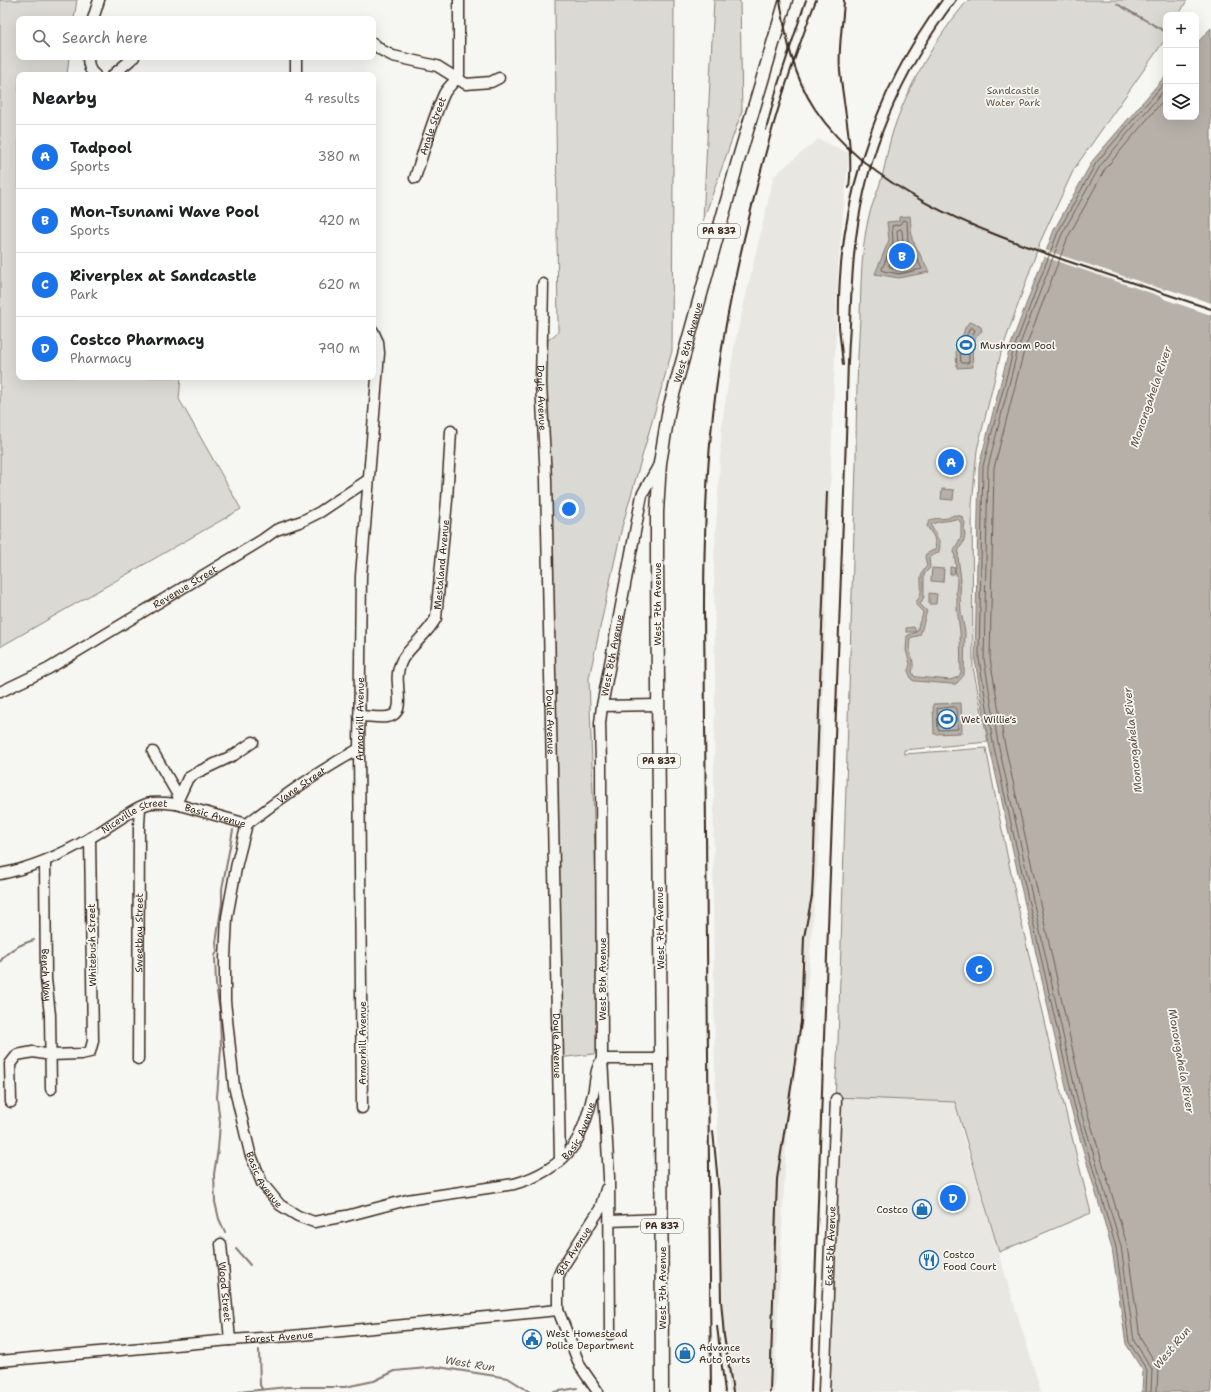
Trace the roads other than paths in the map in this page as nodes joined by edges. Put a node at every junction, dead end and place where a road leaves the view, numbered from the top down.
1 (99, 0) edge
2 (459, 0) edge
3 (786, 0) edge
4 (94, 16) edge
5 (376, 46) edge
6 (88, 60) edge
7 (130, 60) edge
8 (296, 60) edge
9 (92, 72) edge
10 (116, 72) edge
11 (296, 72) edge
12 (499, 78) dead end
13 (457, 79) junction
14 (415, 178) dead end
15 (543, 284) dead end
16 (376, 338) edge
17 (451, 431) dead end
18 (660, 463) junction
19 (368, 480) junction
20 (0, 692) edge
21 (658, 705) junction
22 (602, 706) junction
23 (359, 716) junction
24 (253, 742) dead end
25 (359, 749) junction
26 (153, 752) dead end
27 (177, 800) junction
28 (140, 807) junction
29 (247, 824) junction
30 (90, 838) junction
31 (45, 861) junction
32 (0, 874) edge
33 (51, 1054) junction
34 (602, 1058) junction
35 (138, 1059) dead end
36 (662, 1059) junction
37 (51, 1089) dead end
38 (836, 1099) dead end
39 (11, 1102) dead end
40 (362, 1108) dead end
41 (560, 1160) junction
42 (609, 1177) junction
43 (662, 1219) junction
44 (610, 1221) junction
45 (222, 1244) dead end
46 (558, 1310) junction
47 (610, 1334) dead end
48 (230, 1340) junction
49 (0, 1361) edge
50 (598, 1392) edge
51 (662, 1392) edge
52 (824, 1392) edge

1 - 4 street
2 - 13 street
3 - 18 main road, West 8th Avenue / PA 837
5 - 13 street
6 - 9 street
7 - 10 street
8 - 11 street
12 - 13 street
13 - 14 street, Angle Street
15 - 41 street, Doyle Avenue
16 - 19 street, Armorhill Avenue
17 - 23 street, Mestaland Avenue
18 - 21 main road, West 7th Avenue / PA 837
18 - 22 street, West 8th Avenue
19 - 20 street, Revenue Street
19 - 23 street, Armorhill Avenue
21 - 22 street
21 - 36 main road, West 7th Avenue / PA 837
22 - 34 street, West 8th Avenue
23 - 25 street, Armorhill Avenue
24 - 27 street, Niceville Street
25 - 29 street, Vane Street
25 - 40 street, Armorhill Avenue
26 - 27 street, Basic Avenue
27 - 28 street, Niceville Street
27 - 29 street, Basic Avenue
28 - 30 street, Niceville Street
28 - 35 street, Sweetbay Street
29 - 41 street, Basic Avenue
30 - 31 street, Niceville Street
30 - 33 street, Whitebush Street
31 - 32 street, Niceville Street
31 - 33 street, Bench Way
33 - 37 street, Bench Way
33 - 39 street
34 - 36 street
34 - 41 street, Basic Avenue
34 - 42 street, West 8th Avenue
36 - 43 main road, West 7th Avenue / PA 837
38 - 52 street, East 5th Avenue
42 - 44 street, West 8th Avenue
42 - 46 street, 8th Avenue
43 - 44 street
43 - 51 main road, West 7th Avenue / PA 837
44 - 47 street, West 8th Avenue
45 - 48 street, Wood Street
46 - 48 street, Forest Avenue
46 - 50 street, 8th Avenue
48 - 49 street, Forest Avenue

